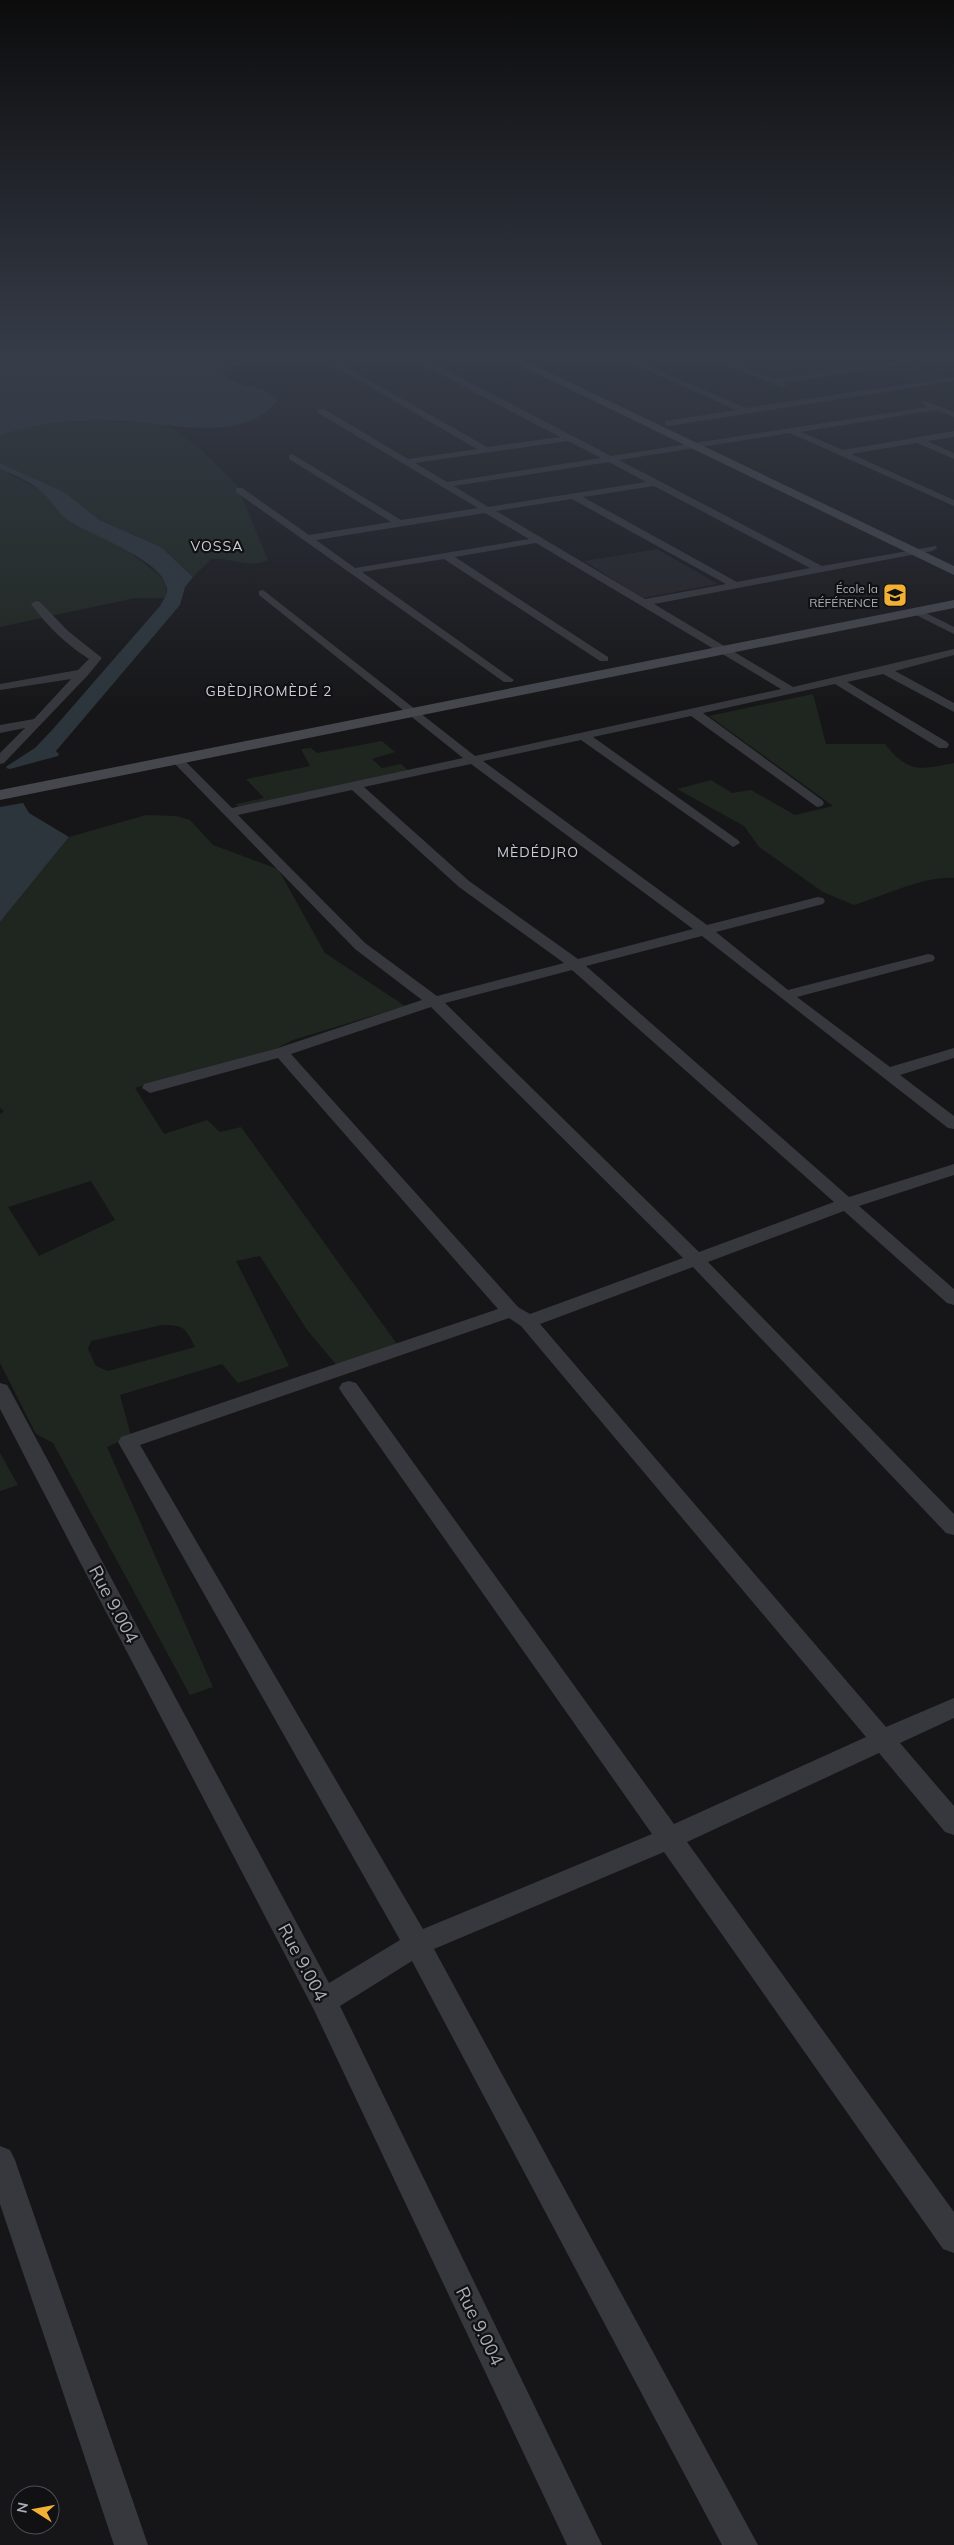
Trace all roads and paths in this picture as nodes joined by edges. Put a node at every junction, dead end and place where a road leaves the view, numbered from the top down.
1 (321, 475) edge
2 (428, 475) edge
3 (513, 475) edge
4 (640, 475) edge
5 (754, 475) edge
6 (778, 475) edge
7 (891, 475) edge
8 (654, 482) junction
9 (445, 485) junction
10 (239, 490) dead end
11 (574, 496) junction
12 (954, 503) edge
13 (486, 509) junction
14 (399, 523) junction
15 (307, 538) junction
16 (538, 540) junction
17 (932, 548) junction
18 (914, 552) junction
19 (447, 556) junction
20 (954, 559) edge
21 (820, 569) junction
22 (353, 571) junction
23 (954, 571) edge
24 (735, 585) junction
25 (954, 592) edge
26 (263, 593) dead end
27 (643, 603) junction
28 (36, 604) dead end
29 (954, 604) edge
30 (916, 611) junction
31 (954, 631) edge
32 (706, 640) junction
33 (724, 650) junction
34 (954, 652) edge
35 (604, 659) junction
36 (885, 670) junction
37 (84, 673) junction
38 (508, 680) junction
39 (838, 681) junction
40 (0, 687) edge
41 (792, 691) junction
42 (401, 702) junction
43 (954, 708) edge
44 (694, 712) junction
45 (414, 713) junction
46 (38, 722) junction
47 (0, 729) edge
48 (583, 736) junction
49 (943, 744) dead end
50 (0, 760) edge
51 (177, 760) junction
52 (473, 760) junction
53 (68, 765) dead end
54 (355, 786) junction
55 (0, 795) edge
56 (817, 803) dead end
57 (229, 813) junction
58 (733, 843) dead end
59 (818, 901) dead end
60 (704, 930) junction
61 (928, 958) dead end
62 (575, 964) junction
63 (785, 995) junction
64 (434, 1001) junction
65 (280, 1052) junction
66 (954, 1053) edge
67 (888, 1073) junction
68 (150, 1088) dead end
69 (954, 1124) edge
70 (954, 1169) edge
71 (846, 1204) junction
72 (695, 1259) junction
73 (954, 1299) edge
74 (519, 1316) junction
75 (349, 1388) dead end
76 (0, 1390) edge
77 (128, 1442) joint
78 (954, 1527) edge
79 (954, 1707) edge
80 (883, 1739) junction
81 (954, 1824) edge
82 (670, 1838) junction
83 (417, 1944) junction
84 (324, 2000) junction
85 (0, 2160) edge
86 (954, 2238) edge
87 (131, 2545) edge
88 (584, 2545) edge
89 (741, 2545) edge

1 - 14 street
2 - 9 street
3 - 9 street
4 - 8 street
5 - 18 main road
6 - 17 main road
7 - 12 street
8 - 11 street
8 - 21 street
9 - 13 street
10 - 15 street
11 - 13 street
11 - 24 street
13 - 14 street
13 - 16 street
14 - 15 street
15 - 22 street
16 - 19 street
16 - 27 street
17 - 18 street
17 - 20 main road
18 - 21 street
18 - 23 main road
19 - 22 street
19 - 35 street
21 - 24 street
22 - 38 street
24 - 27 street
25 - 32 main road
26 - 42 street
27 - 32 street
28 - 37 street
29 - 30 main road
30 - 31 street
30 - 33 main road
32 - 33 street
32 - 35 main road
33 - 41 street
33 - 45 main road
34 - 36 street
35 - 38 main road
36 - 39 street
36 - 43 street
37 - 40 street
37 - 46 street
38 - 42 main road
39 - 41 street
39 - 49 street
41 - 44 street
42 - 45 street
42 - 53 main road
44 - 48 street
44 - 56 street
45 - 51 main road
45 - 52 street
46 - 47 street
46 - 50 street
48 - 52 street
48 - 58 street
51 - 55 main road
51 - 57 street
52 - 54 street
52 - 60 street
54 - 57 street
54 - 62 street
57 - 64 street
59 - 60 street
60 - 62 street
60 - 63 street
61 - 63 street
62 - 64 street
62 - 71 street
63 - 67 street
64 - 65 street
64 - 72 street
65 - 68 street
65 - 74 street
66 - 67 street
67 - 69 street
70 - 71 street
71 - 72 street
71 - 73 street
72 - 74 street
72 - 78 street
74 - 77 street
74 - 80 street
75 - 82 street
76 - 84 street, Rue 9.004
77 - 83 street
79 - 80 street
80 - 81 street
80 - 82 street
82 - 83 street
82 - 86 street
83 - 84 street
83 - 89 street
84 - 88 street, Rue 9.004
85 - 87 street

